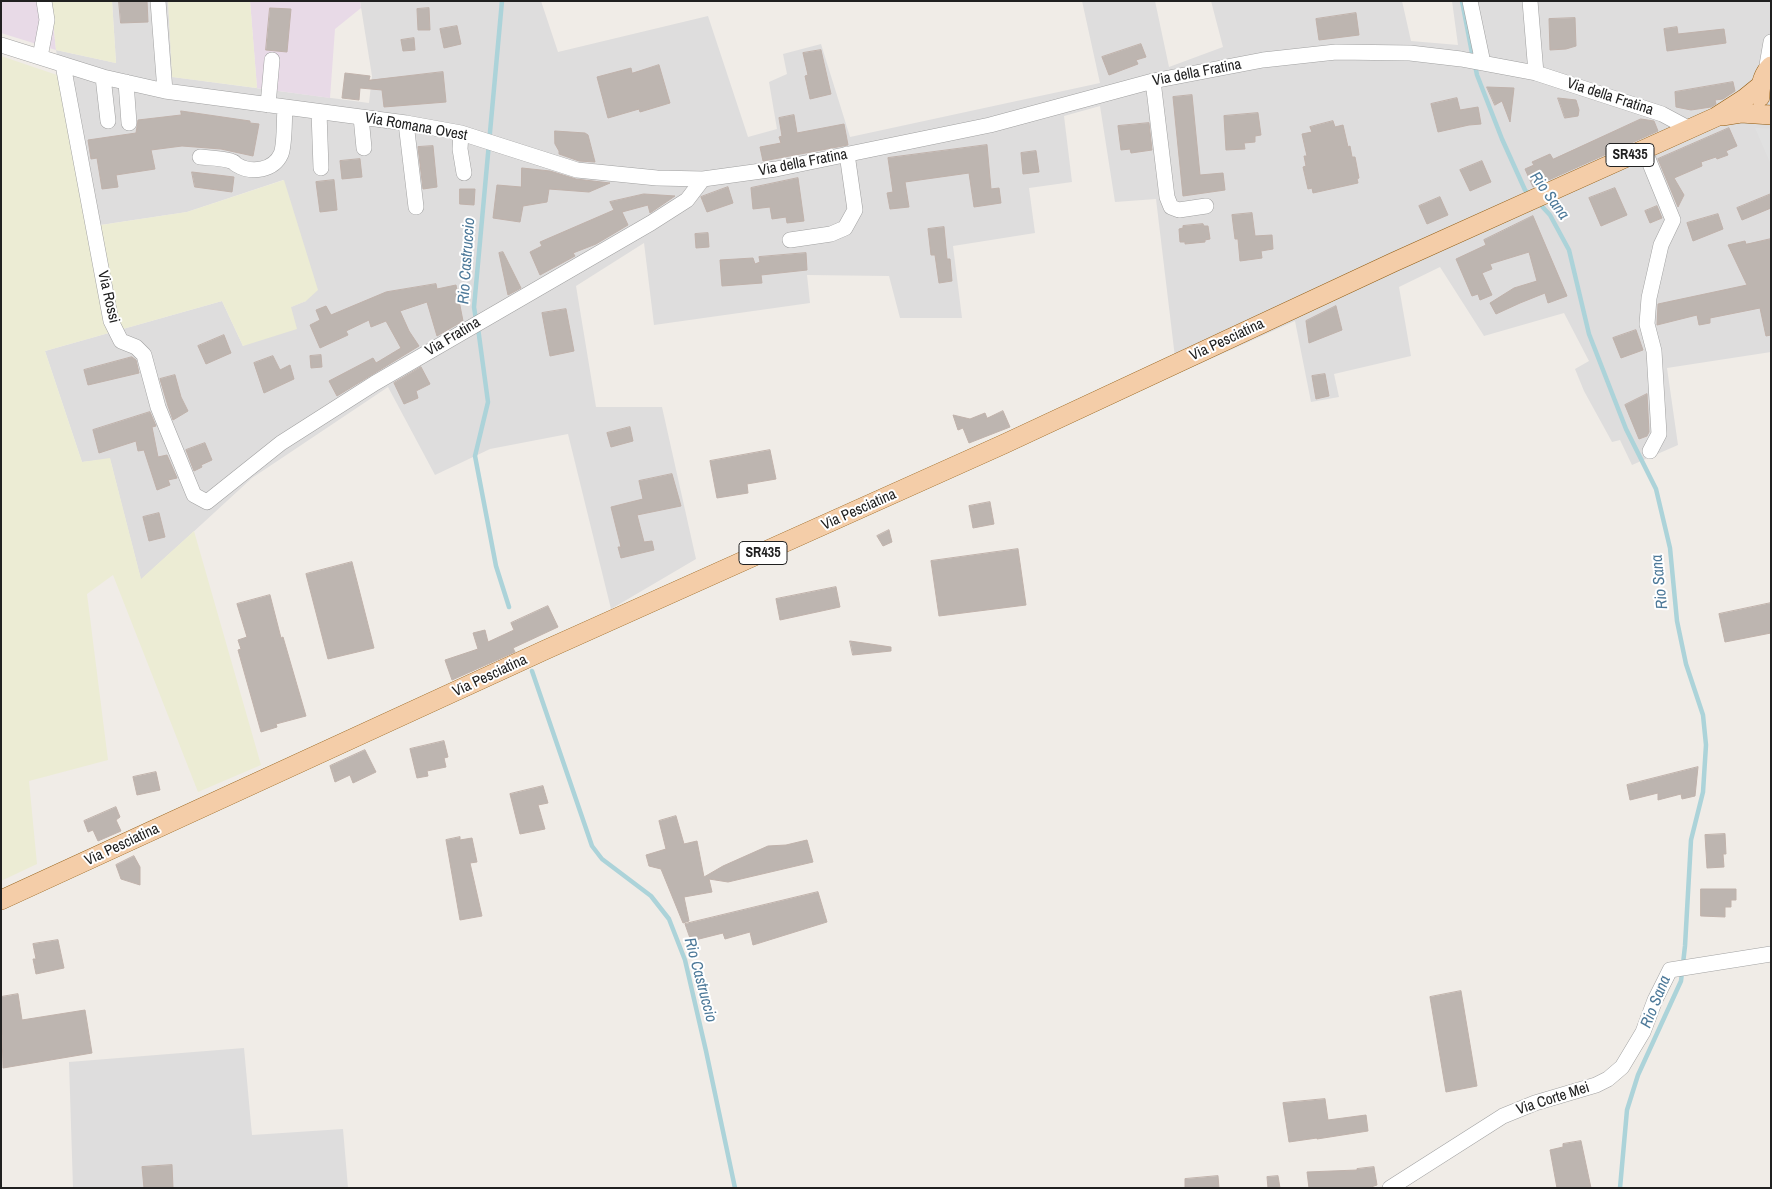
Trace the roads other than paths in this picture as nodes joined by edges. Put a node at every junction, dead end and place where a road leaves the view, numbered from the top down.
1 (44, 1) edge
2 (158, 1) edge
3 (1470, 1) edge
4 (1530, 1) edge
5 (1771, 42) edge
6 (1, 44) edge
7 (40, 57) junction
8 (272, 60) dead end
9 (1481, 63) junction
10 (63, 65) junction
11 (1536, 73) junction
12 (1766, 74) edge
13 (102, 77) junction
14 (1153, 81) junction
15 (126, 82) junction
16 (165, 91) junction
17 (268, 106) junction
18 (285, 107) junction
19 (319, 112) junction
20 (1771, 115) edge
21 (361, 117) junction
22 (1716, 117) junction
23 (108, 121) dead end
24 (406, 123) junction
25 (129, 124) dead end
26 (1690, 129) junction
27 (461, 133) junction
28 (364, 148) dead end
29 (1644, 149) junction
30 (847, 154) junction
31 (200, 157) dead end
32 (321, 168) dead end
33 (464, 173) dead end
34 (703, 179) junction
35 (1206, 206) dead end
36 (416, 207) dead end
37 (790, 240) dead end
38 (1650, 451) dead end
39 (207, 502) joint
40 (1, 900) edge
41 (1771, 954) edge
42 (1390, 1188) edge

1 - 7 street
2 - 16 street
3 - 9 street
4 - 11 street
5 - 12 street
6 - 7 street, Via Romana Ovest
7 - 10 street, Via Romana Ovest
8 - 17 street
9 - 11 street, Via della Fratina
9 - 14 street, Via della Fratina
10 - 13 street, Via Romana Ovest
10 - 39 street, Via Rossi
11 - 26 street, Via della Fratina
12 - 20 main road, Via Pesciatina / SR435
12 - 22 main road, Via Pesciatina / SR435
13 - 15 street, Via Romana Ovest
13 - 23 street
14 - 30 street, Via della Fratina
14 - 35 street
15 - 16 street, Via Romana Ovest
15 - 25 street
16 - 17 street, Via Romana Ovest
17 - 18 street, Via Romana Ovest
18 - 19 street, Via Romana Ovest
18 - 31 street
19 - 21 street, Via Romana Ovest
19 - 32 street
20 - 22 main road, Via Pesciatina / SR435
21 - 24 street, Via Romana Ovest
21 - 28 street
22 - 26 main road, Via Pesciatina / SR435
24 - 27 street, Via Romana Ovest
24 - 36 street
26 - 29 main road, Via Pesciatina / SR435
27 - 33 street
27 - 34 street, Via Romana Ovest
29 - 38 street
29 - 40 main road, Via Pesciatina / SR435
30 - 34 street, Via della Fratina
30 - 37 street
34 - 39 street, Via Fratina
41 - 42 street, Via Corte Mei

